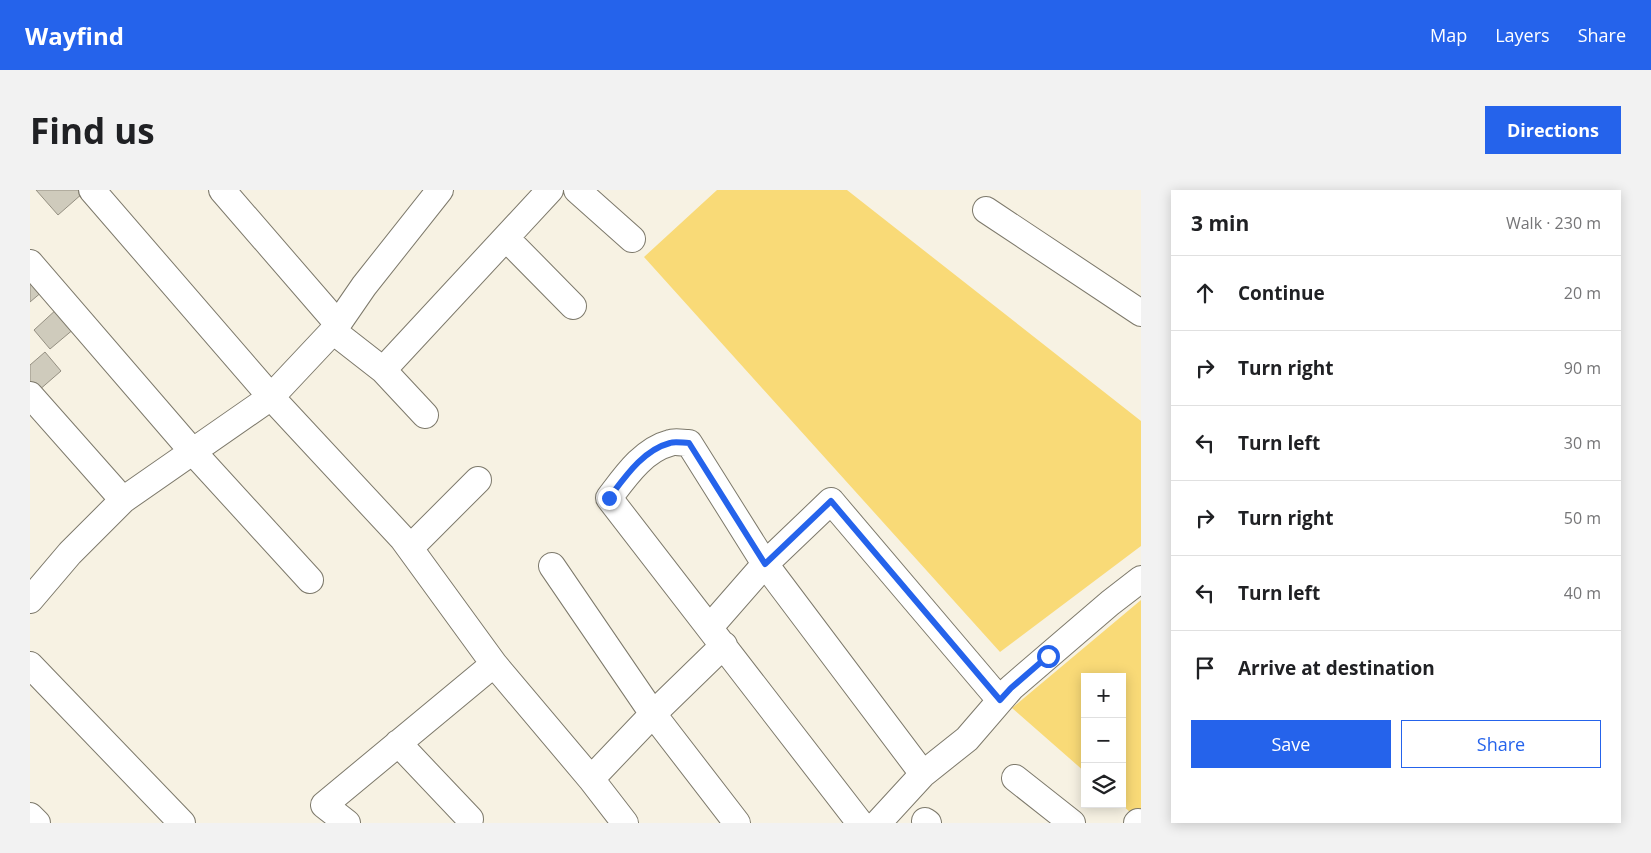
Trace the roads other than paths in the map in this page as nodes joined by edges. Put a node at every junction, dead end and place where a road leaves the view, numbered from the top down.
1 (92, 190) edge
2 (222, 190) edge
3 (440, 190) edge
4 (550, 190) edge
5 (577, 190) edge
6 (986, 210) dead end
7 (506, 238) junction
8 (632, 239) dead end
9 (30, 263) edge
10 (573, 306) dead end
11 (1141, 313) edge
12 (336, 328) junction
13 (383, 370) junction
14 (30, 395) edge
15 (271, 397) junction
16 (425, 415) dead end
17 (193, 452) junction
18 (478, 480) dead end
19 (123, 500) junction
20 (410, 548) junction
21 (765, 564) junction
22 (552, 566) dead end
23 (1141, 578) edge
24 (310, 580) dead end
25 (30, 600) edge
26 (717, 636) junction
27 (494, 664) junction
28 (30, 665) edge
29 (1000, 700) junction
30 (653, 714) junction
31 (398, 743) junction
32 (923, 774) junction
33 (1015, 778) dead end
34 (591, 779) junction
35 (30, 816) edge
36 (470, 819) dead end
37 (36, 823) edge
38 (182, 823) edge
39 (347, 823) edge
40 (625, 823) edge
41 (736, 823) edge
42 (860, 823) edge
43 (878, 823) edge
44 (1072, 823) edge

1 - 15 street
2 - 12 street
3 - 12 street
4 - 7 street
5 - 8 street
6 - 11 street
7 - 10 street
7 - 13 street
9 - 17 street
12 - 13 street
12 - 15 street
13 - 16 street
14 - 19 street
15 - 17 street
15 - 20 street
17 - 19 street
17 - 24 street
18 - 20 street
19 - 25 street
20 - 27 street
21 - 26 street
21 - 26 street
21 - 29 street
21 - 32 street
22 - 30 street
23 - 29 street
26 - 30 street
26 - 42 street
27 - 31 street
27 - 34 street
28 - 38 street
29 - 32 street
30 - 34 street
30 - 41 street
31 - 36 street
31 - 39 street
32 - 43 street
33 - 44 street
34 - 40 street
35 - 37 street

